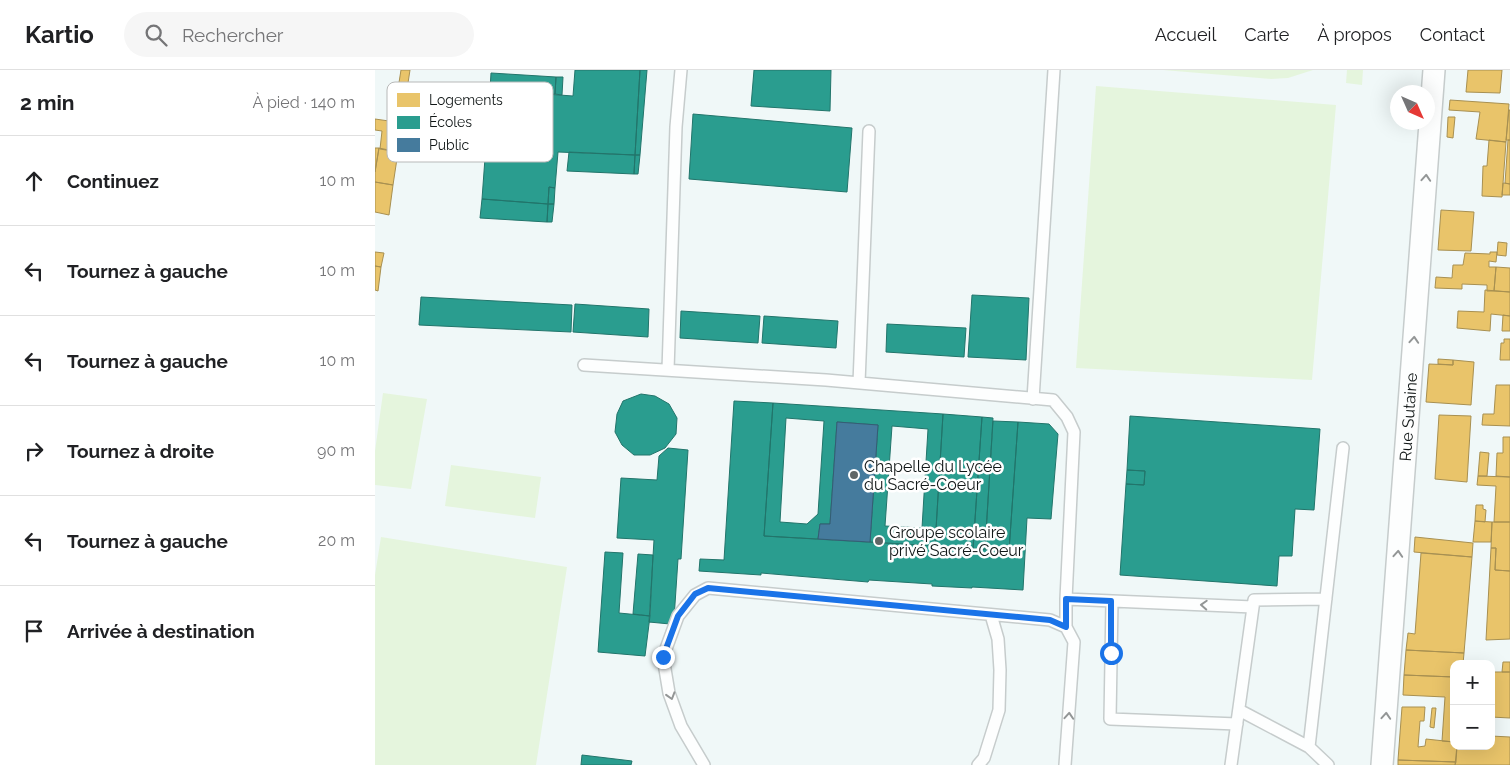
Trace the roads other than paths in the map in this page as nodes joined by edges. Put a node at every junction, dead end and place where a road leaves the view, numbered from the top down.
1 (681, 70) edge
2 (1055, 70) edge
3 (1434, 70) edge
4 (869, 132) dead end
5 (583, 364) dead end
6 (668, 370) junction
7 (859, 383) junction
8 (1033, 399) junction
9 (1343, 448) dead end
10 (1066, 599) junction
11 (1326, 599) junction
12 (1111, 601) junction
13 (1253, 607) junction
14 (991, 616) junction
15 (1066, 627) junction
16 (1239, 710) junction
17 (1237, 724) junction
18 (1309, 747) junction
19 (704, 765) edge
20 (978, 765) edge
21 (1065, 765) edge
22 (1231, 765) edge
23 (1328, 765) edge
24 (1382, 765) edge

1 - 6 lane
2 - 8 lane
24 -> 3 street, Rue Sutaine
4 - 7 lane
5 - 6 lane
6 - 7 lane
7 - 8 lane
8 - 10 lane
9 - 11 lane
10 - 12 lane
10 - 15 lane
11 - 13 lane
11 - 18 lane
13 -> 12 lane
12 - 17 lane
13 - 16 lane
14 - 15 lane
14 -> 19 lane
14 - 20 lane
21 -> 15 lane
16 - 17 lane
16 - 18 lane
17 - 22 lane
18 - 23 lane

